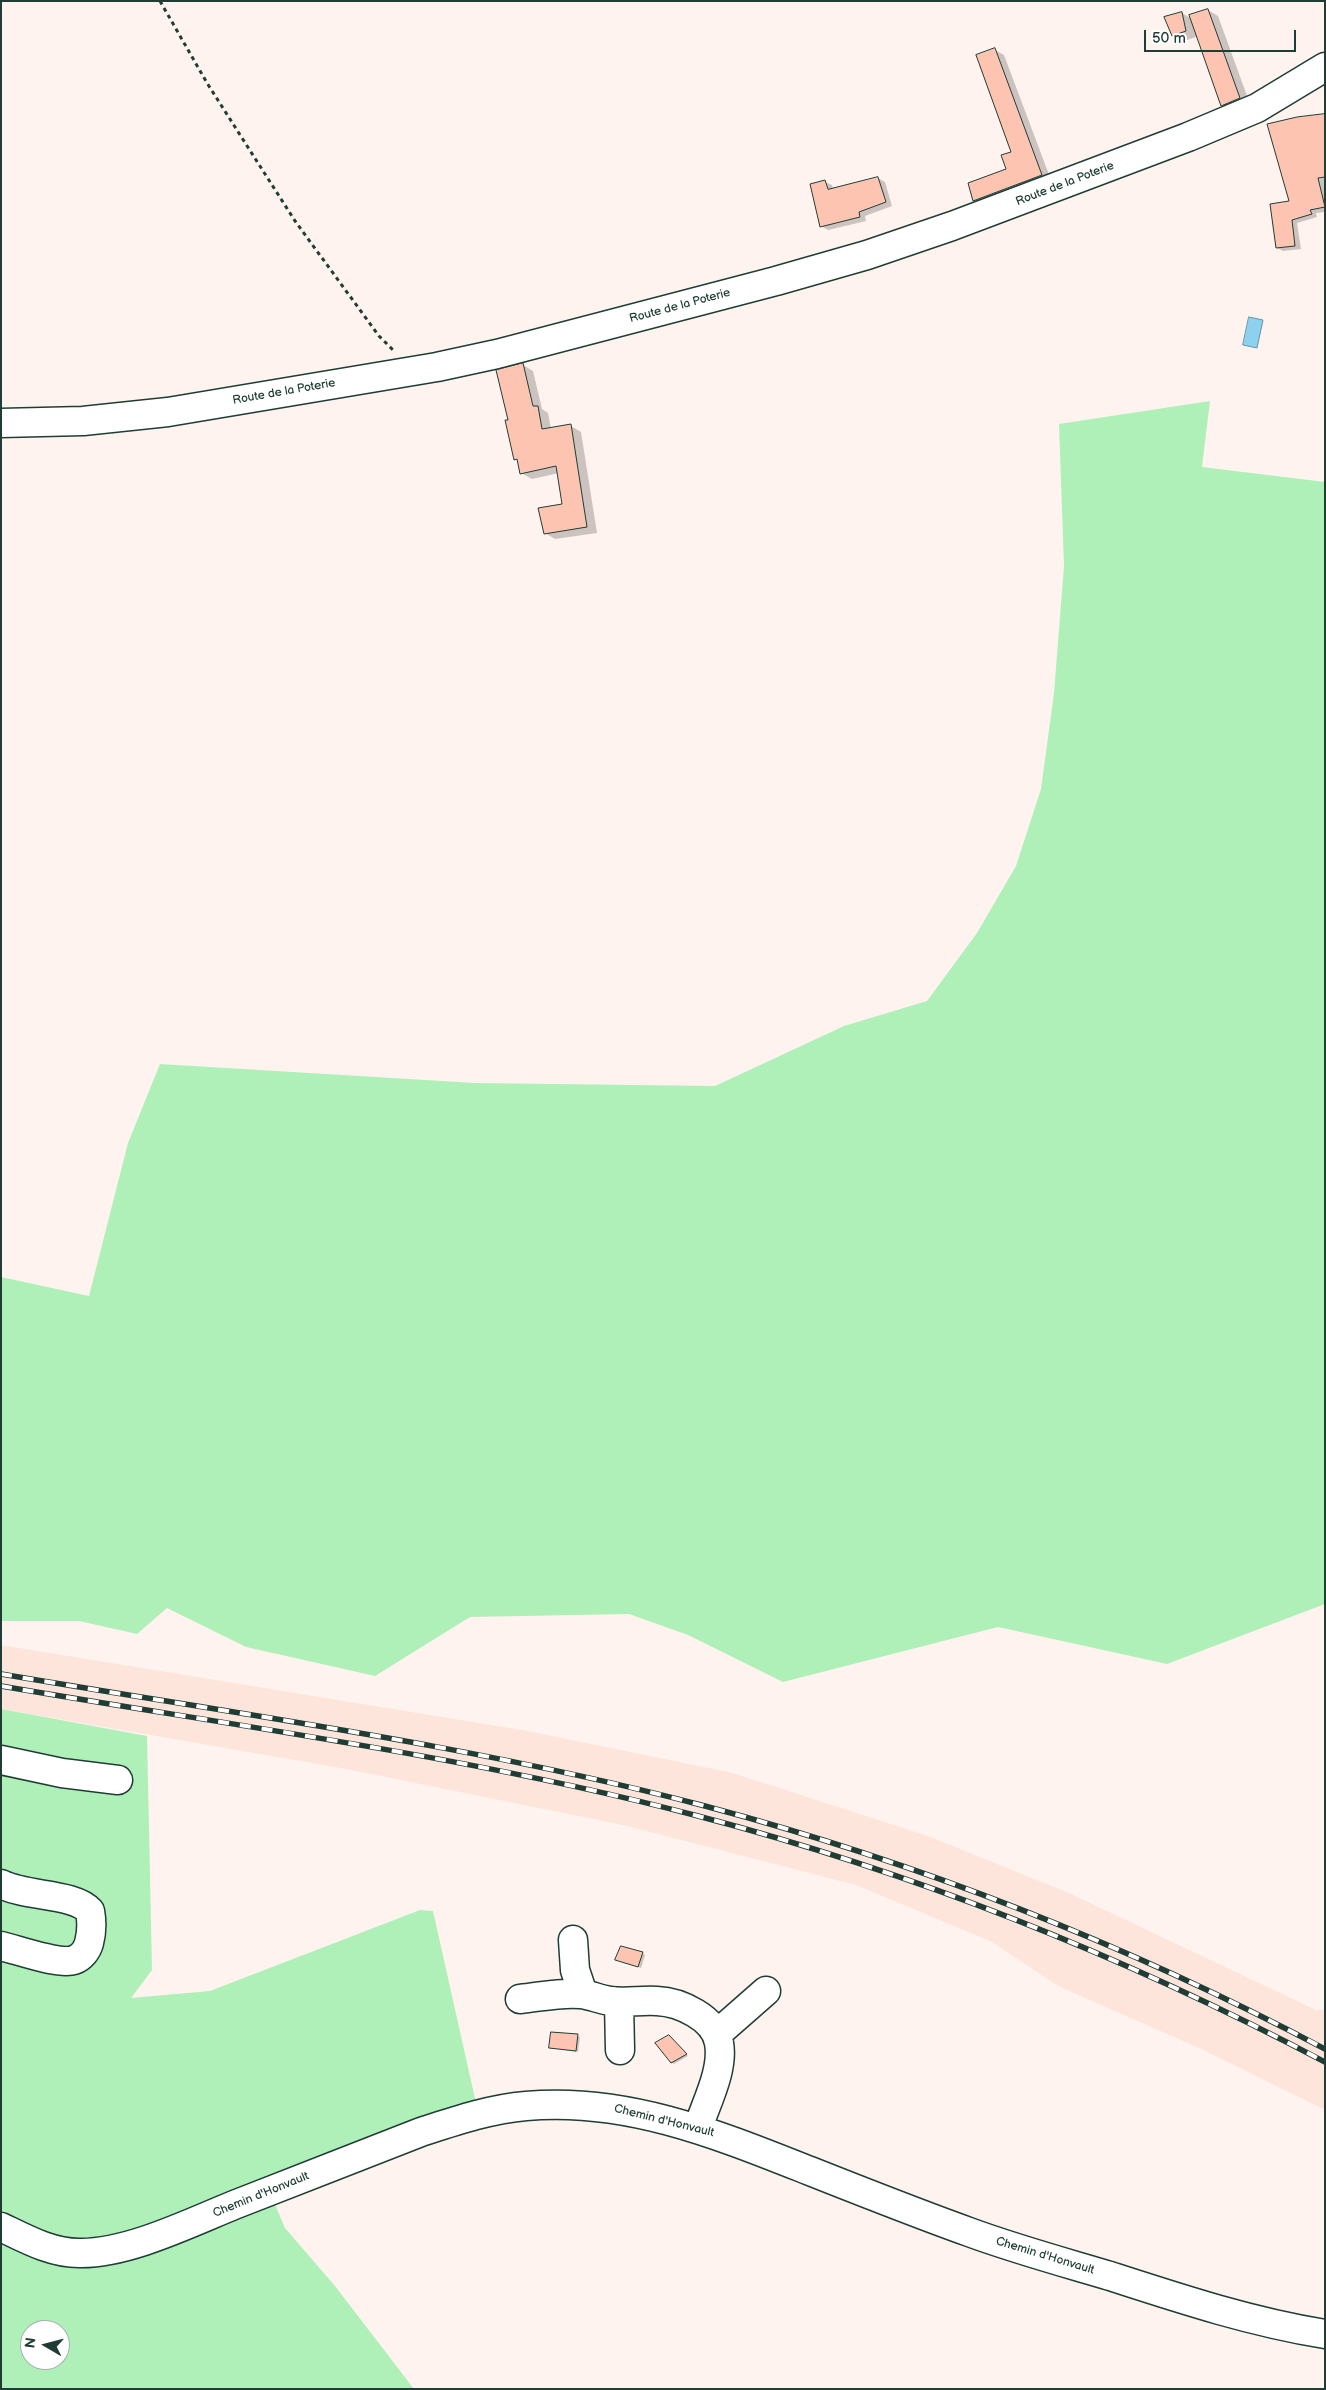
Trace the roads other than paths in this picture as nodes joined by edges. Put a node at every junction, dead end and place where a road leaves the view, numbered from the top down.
1 (1325, 67) edge
2 (1, 423) edge
3 (1, 1760) edge
4 (118, 1780) dead end
5 (1, 1884) edge
6 (573, 1940) dead end
7 (1, 1946) edge
8 (766, 1991) dead end
9 (583, 1994) junction
10 (520, 2000) dead end
11 (619, 2002) junction
12 (717, 2034) junction
13 (620, 2050) dead end
14 (698, 2128) junction
15 (1, 2227) edge
16 (1325, 2334) edge

1 - 2 street, Route de la Poterie
3 - 4 street
5 - 7 street
6 - 9 street
8 - 12 street
9 - 10 street
9 - 11 street
11 - 12 street
11 - 13 street
12 - 14 street
14 - 15 street, Chemin d'Honvault
14 - 16 street, Chemin d'Honvault

